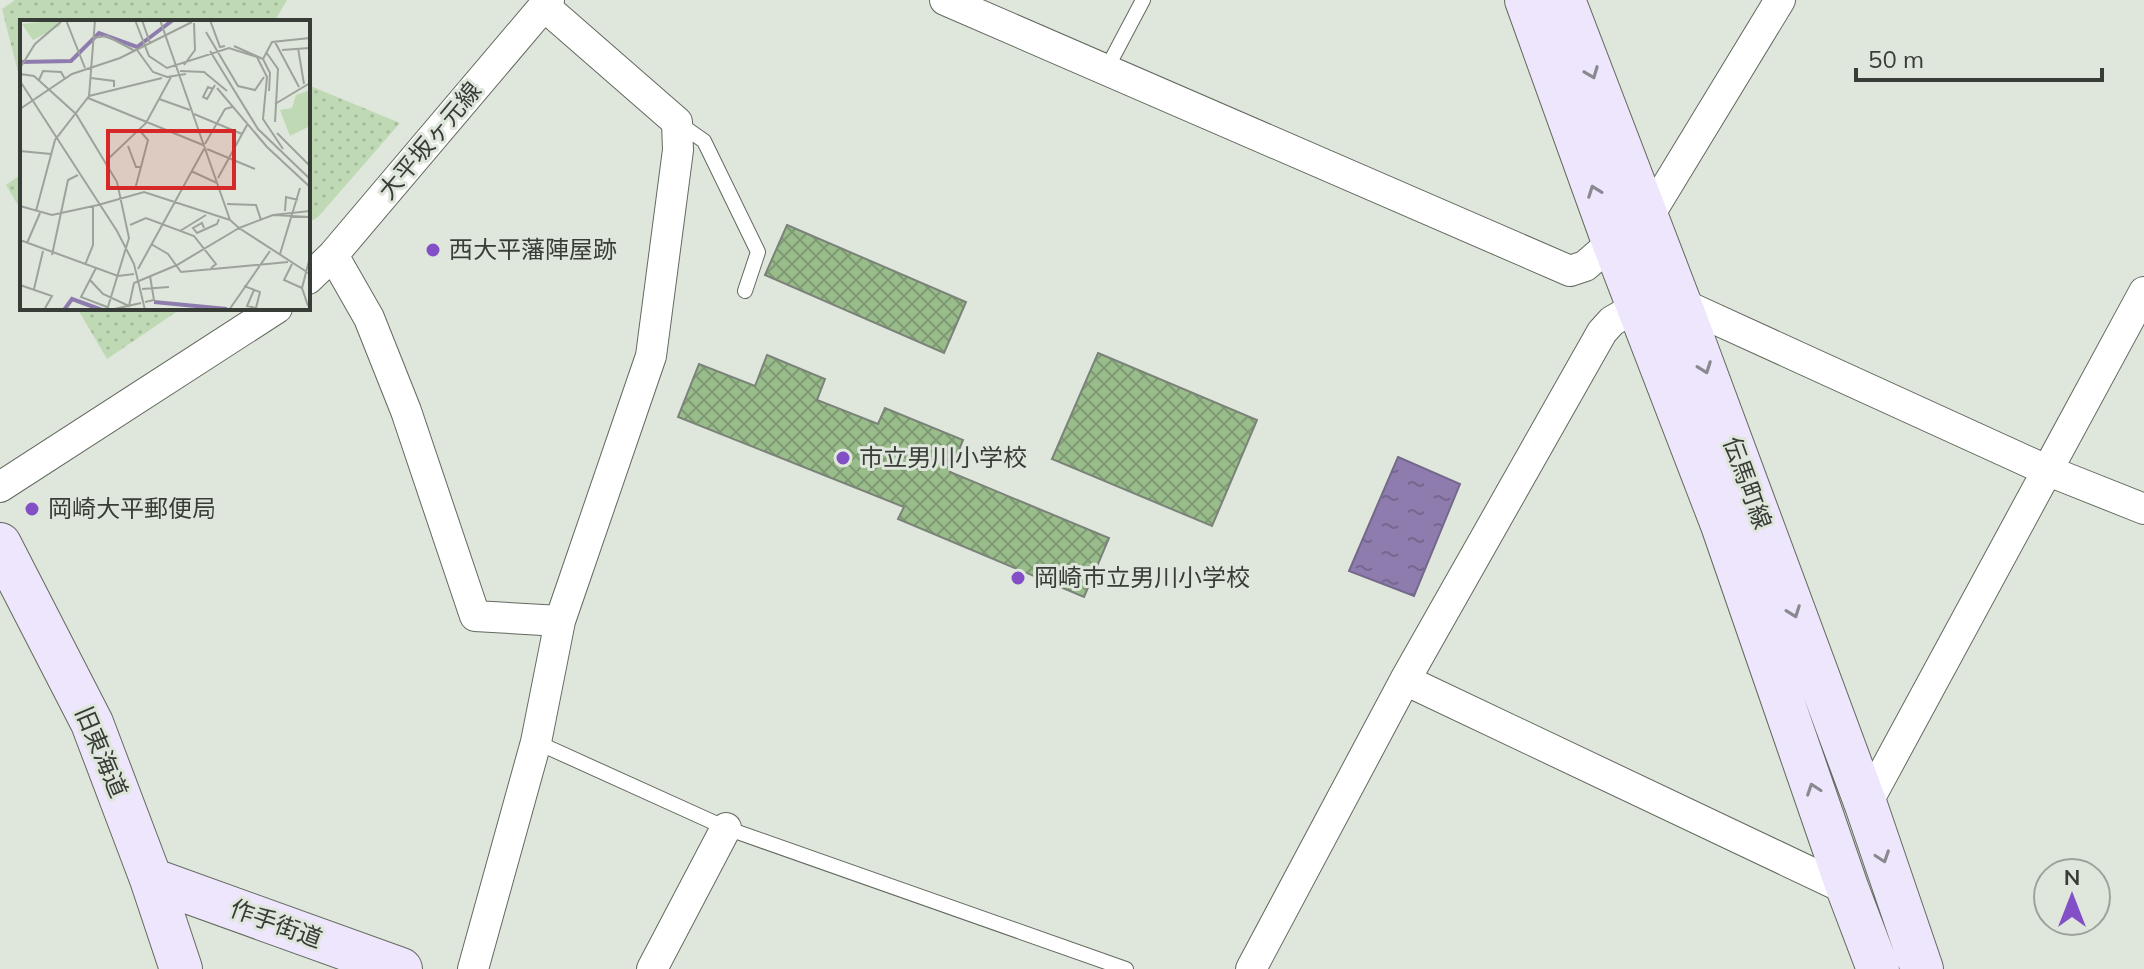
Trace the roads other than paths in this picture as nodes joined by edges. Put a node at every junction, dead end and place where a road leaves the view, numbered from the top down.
1 (945, 0) edge
2 (1143, 0) edge
3 (1526, 0) edge
4 (1564, 0) edge
5 (1780, 0) edge
6 (547, 3) edge
7 (1106, 70) junction
8 (677, 122) junction
9 (1648, 217) junction
10 (1613, 242) junction
11 (333, 255) junction
12 (310, 277) edge
13 (745, 291) dead end
14 (2144, 292) edge
15 (1680, 303) junction
16 (1638, 306) junction
17 (274, 310) edge
18 (2046, 470) junction
19 (0, 487) edge
20 (2144, 509) edge
21 (0, 544) edge
22 (560, 621) junction
23 (1405, 680) junction
24 (536, 742) junction
25 (1866, 805) junction
26 (726, 828) junction
27 (151, 879) junction
28 (1848, 890) junction
29 (181, 969) edge
30 (401, 969) edge
31 (473, 969) edge
32 (652, 969) edge
33 (1126, 969) edge
34 (1251, 969) edge
35 (1878, 969) edge
36 (1922, 969) edge

1 - 7 street
2 - 7 lane
10 -> 3 street, 伝馬町線
4 -> 9 street, 伝馬町線
5 - 9 street
6 - 8 street
6 - 11 street, 大平坂ヶ元線
7 - 10 street
8 - 13 lane
8 - 22 street
9 - 15 street, 伝馬町線
10 - 16 street, 伝馬町線
11 - 12 street, 大平坂ヶ元線
11 - 22 street
14 - 18 street
15 - 18 street
15 -> 25 street, 伝馬町線
16 - 23 street
28 -> 16 street, 伝馬町線
17 - 19 street
18 - 20 street
18 - 25 street
21 - 27 street, 旧東海道
22 - 24 street
23 - 28 street
23 - 34 street
24 - 26 lane
24 - 31 street
25 -> 36 street, 伝馬町線
26 - 32 street
26 - 33 lane
27 - 29 street, 旧東海道
27 - 30 street, 作手街道
28 - 35 street

